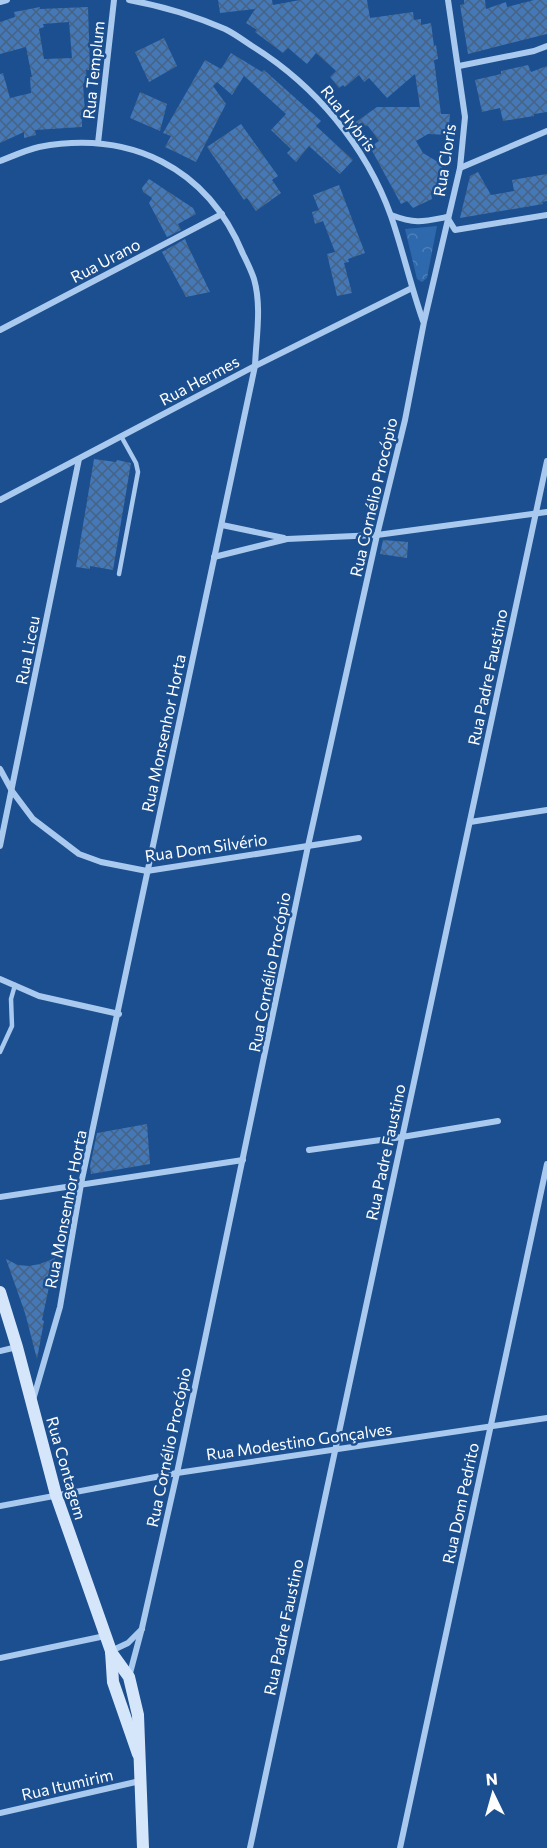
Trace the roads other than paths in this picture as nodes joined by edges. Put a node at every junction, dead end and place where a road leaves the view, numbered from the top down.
1 (7, 0) edge
2 (114, 0) edge
3 (129, 0) edge
4 (448, 0) edge
5 (0, 2) edge
6 (547, 46) edge
7 (459, 66) junction
8 (547, 130) edge
9 (98, 143) junction
10 (0, 161) edge
11 (460, 168) junction
12 (222, 214) junction
13 (391, 215) junction
14 (547, 215) edge
15 (447, 217) junction
16 (412, 288) junction
17 (424, 322) junction
18 (0, 330) edge
19 (255, 366) junction
20 (121, 436) junction
21 (79, 459) junction
22 (547, 461) edge
23 (0, 500) edge
24 (547, 512) edge
25 (536, 514) junction
26 (222, 525) junction
27 (377, 535) junction
28 (287, 539) junction
29 (214, 557) junction
30 (119, 574) dead end
31 (0, 769) edge
32 (12, 790) junction
33 (547, 810) edge
34 (470, 822) junction
35 (359, 838) dead end
36 (0, 846) edge
37 (308, 846) junction
38 (147, 871) junction
39 (0, 979) edge
40 (15, 985) junction
41 (119, 1014) junction
42 (0, 1052) edge
43 (498, 1121) dead end
44 (402, 1137) junction
45 (309, 1150) dead end
46 (243, 1160) junction
47 (547, 1164) edge
48 (81, 1184) junction
49 (0, 1197) edge
50 (0, 1292) edge
51 (17, 1347) junction
52 (0, 1351) edge
53 (32, 1406) junction
54 (547, 1418) edge
55 (490, 1427) junction
56 (335, 1450) junction
57 (177, 1473) junction
58 (56, 1495) junction
59 (0, 1506) edge
60 (142, 1628) junction
61 (105, 1636) junction
62 (111, 1651) junction
63 (0, 1658) edge
64 (129, 1677) junction
65 (138, 1754) junction
66 (141, 1781) junction
67 (0, 1813) edge
68 (143, 1848) edge
69 (250, 1848) edge
70 (400, 1848) edge

1 - 5 street
2 - 9 street, Rua Templum
3 - 13 street, Rua Hybris
4 - 7 street, Rua Cloris
6 - 7 street
7 - 11 street, Rua Cloris
8 - 11 street
9 - 10 street, Rua Monsenhor Horta
9 - 12 street, Rua Monsenhor Horta
11 - 15 street, Rua Cloris
12 - 18 street, Rua Urano
12 - 19 street, Rua Monsenhor Horta
13 - 15 street
13 - 16 street, Rua Hybris
14 - 15 street
15 - 17 street, Rua Cloris
16 - 17 street, Rua Hybris
16 - 19 street, Rua Hermes
17 - 27 street, Rua Cornélio Procópio
19 - 20 street, Rua Hermes
19 - 26 street, Rua Monsenhor Horta
20 - 21 street, Rua Hermes
20 - 30 lane
21 - 23 street, Rua Hermes
21 - 32 street, Rua Liceu
22 - 25 street, Rua Padre Faustino
24 - 25 street
25 - 27 street
25 - 34 street, Rua Padre Faustino
26 - 28 street
26 - 29 street, Rua Monsenhor Horta
27 - 28 street
27 - 37 street, Rua Cornélio Procópio
28 - 29 street
29 - 38 street, Rua Monsenhor Horta
31 - 32 street, Rua Dom Silvério
32 - 36 street, Rua Liceu
32 - 38 street, Rua Dom Silvério
33 - 34 street
34 - 44 street, Rua Padre Faustino
35 - 37 street, Rua Dom Silvério
37 - 38 street, Rua Dom Silvério
37 - 46 street, Rua Cornélio Procópio
38 - 41 street, Rua Monsenhor Horta
39 - 40 street
40 - 41 street
40 - 42 lane
41 - 48 street, Rua Monsenhor Horta
43 - 44 street
44 - 45 street
44 - 56 street, Rua Padre Faustino
46 - 48 street
46 - 57 street, Rua Cornélio Procópio
47 - 55 street, Rua Dom Pedrito
48 - 49 street
48 - 53 street, Rua Monsenhor Horta
50 - 51 street, Rua Contagem
51 - 52 street
51 - 53 street, Rua Contagem
53 - 58 street, Rua Contagem
54 - 55 street, Rua Modestino Gonçalves
55 - 56 street, Rua Modestino Gonçalves
55 - 70 street, Rua Dom Pedrito
56 - 57 street, Rua Modestino Gonçalves
56 - 69 street, Rua Padre Faustino
57 - 58 street, Rua Modestino Gonçalves
57 - 60 street, Rua Cornélio Procópio
58 - 59 street, Rua Modestino Gonçalves
58 - 61 street, Rua Contagem
60 - 62 street
60 - 64 street, Rua Cornélio Procópio
61 - 62 street, Rua Contagem
61 - 63 street
62 - 64 street, Rua Contagem
62 - 65 street, Rua Contagem
64 - 65 street, Rua Contagem
65 - 66 street, Rua Contagem
66 - 67 street, Rua Itumirim
66 - 68 street, Rua Contagem

